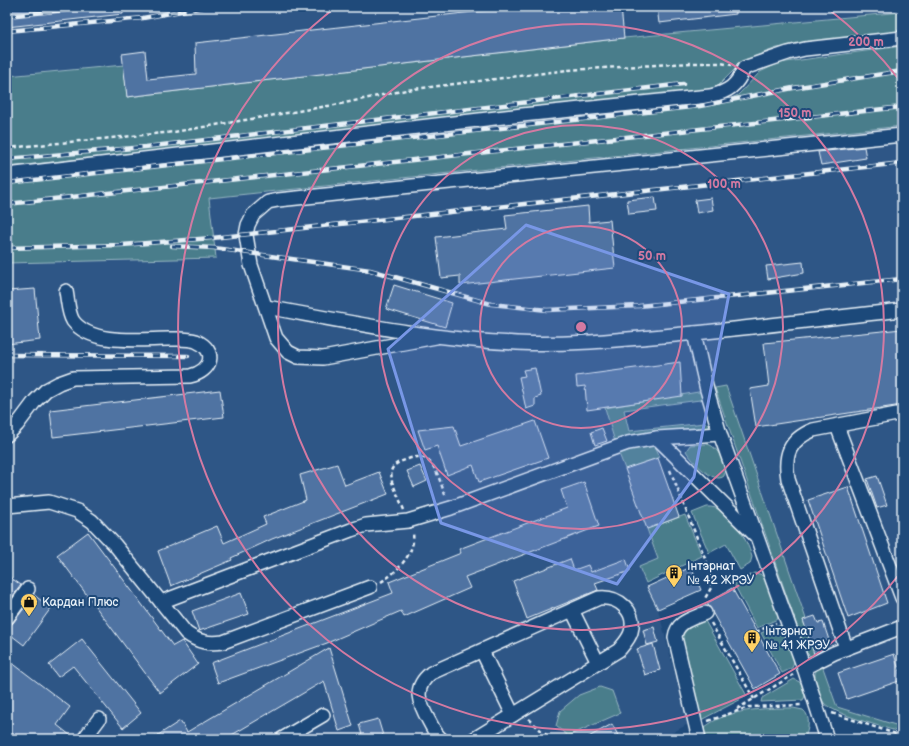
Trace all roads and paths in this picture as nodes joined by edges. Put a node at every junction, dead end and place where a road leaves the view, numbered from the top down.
1 (902, 38) edge
2 (744, 68) junction
3 (902, 135) edge
4 (7, 148) edge
5 (7, 175) edge
6 (66, 291) dead end
7 (266, 307) junction
8 (902, 310) edge
9 (694, 334) junction
10 (436, 337) junction
11 (902, 414) edge
12 (837, 426) junction
13 (720, 434) junction
14 (7, 435) edge
15 (657, 438) junction
16 (669, 466) dead end
17 (7, 506) edge
18 (451, 508) junction
19 (408, 521) junction
20 (757, 538) junction
21 (370, 587) joint
22 (28, 589) dead end
23 (709, 592) dead end
24 (902, 598) edge
25 (161, 602) junction
26 (572, 610) junction
27 (705, 613) joint
28 (7, 618) edge
29 (786, 618) junction
30 (902, 627) edge
31 (756, 632) dead end
32 (846, 648) junction
33 (482, 652) junction
34 (598, 663) junction
35 (804, 668) junction
36 (754, 699) junction
37 (817, 707) junction
38 (733, 711) junction
39 (517, 713) junction
40 (323, 715) dead end
41 (99, 719) dead end
42 (704, 723) dead end
43 (902, 736) edge
44 (84, 739) edge
45 (282, 739) edge
46 (441, 739) edge
47 (474, 739) edge
48 (550, 739) edge
49 (699, 739) edge
50 (827, 739) edge

1 - 2 lane
2 - 4 path
2 - 5 lane
3 - 7 lane
6 - 14 lane
7 - 10 lane
7 - 10 lane
8 - 9 lane
9 - 10 lane
9 - 13 lane
11 - 12 lane
12 - 24 lane
12 - 32 lane
13 - 15 lane
13 - 20 lane
15 - 18 lane
15 - 20 lane
16 - 23 path
17 - 25 lane
18 - 19 lane
18 - 19 path
19 - 21 path
19 - 25 lane
20 - 29 lane
21 - 25 lane
22 - 28 lane
26 - 33 lane
26 - 34 lane
26 - 34 lane
27 - 36 path
27 - 49 lane
29 - 31 path
29 - 35 lane
30 - 32 lane
32 - 35 lane
33 - 39 lane
33 - 46 lane
34 - 39 lane
35 - 36 path
35 - 37 lane
36 - 38 path
37 - 38 path
37 - 43 path
37 - 50 lane
38 - 42 path
39 - 47 lane
39 - 48 path
40 - 45 lane
41 - 44 lane

